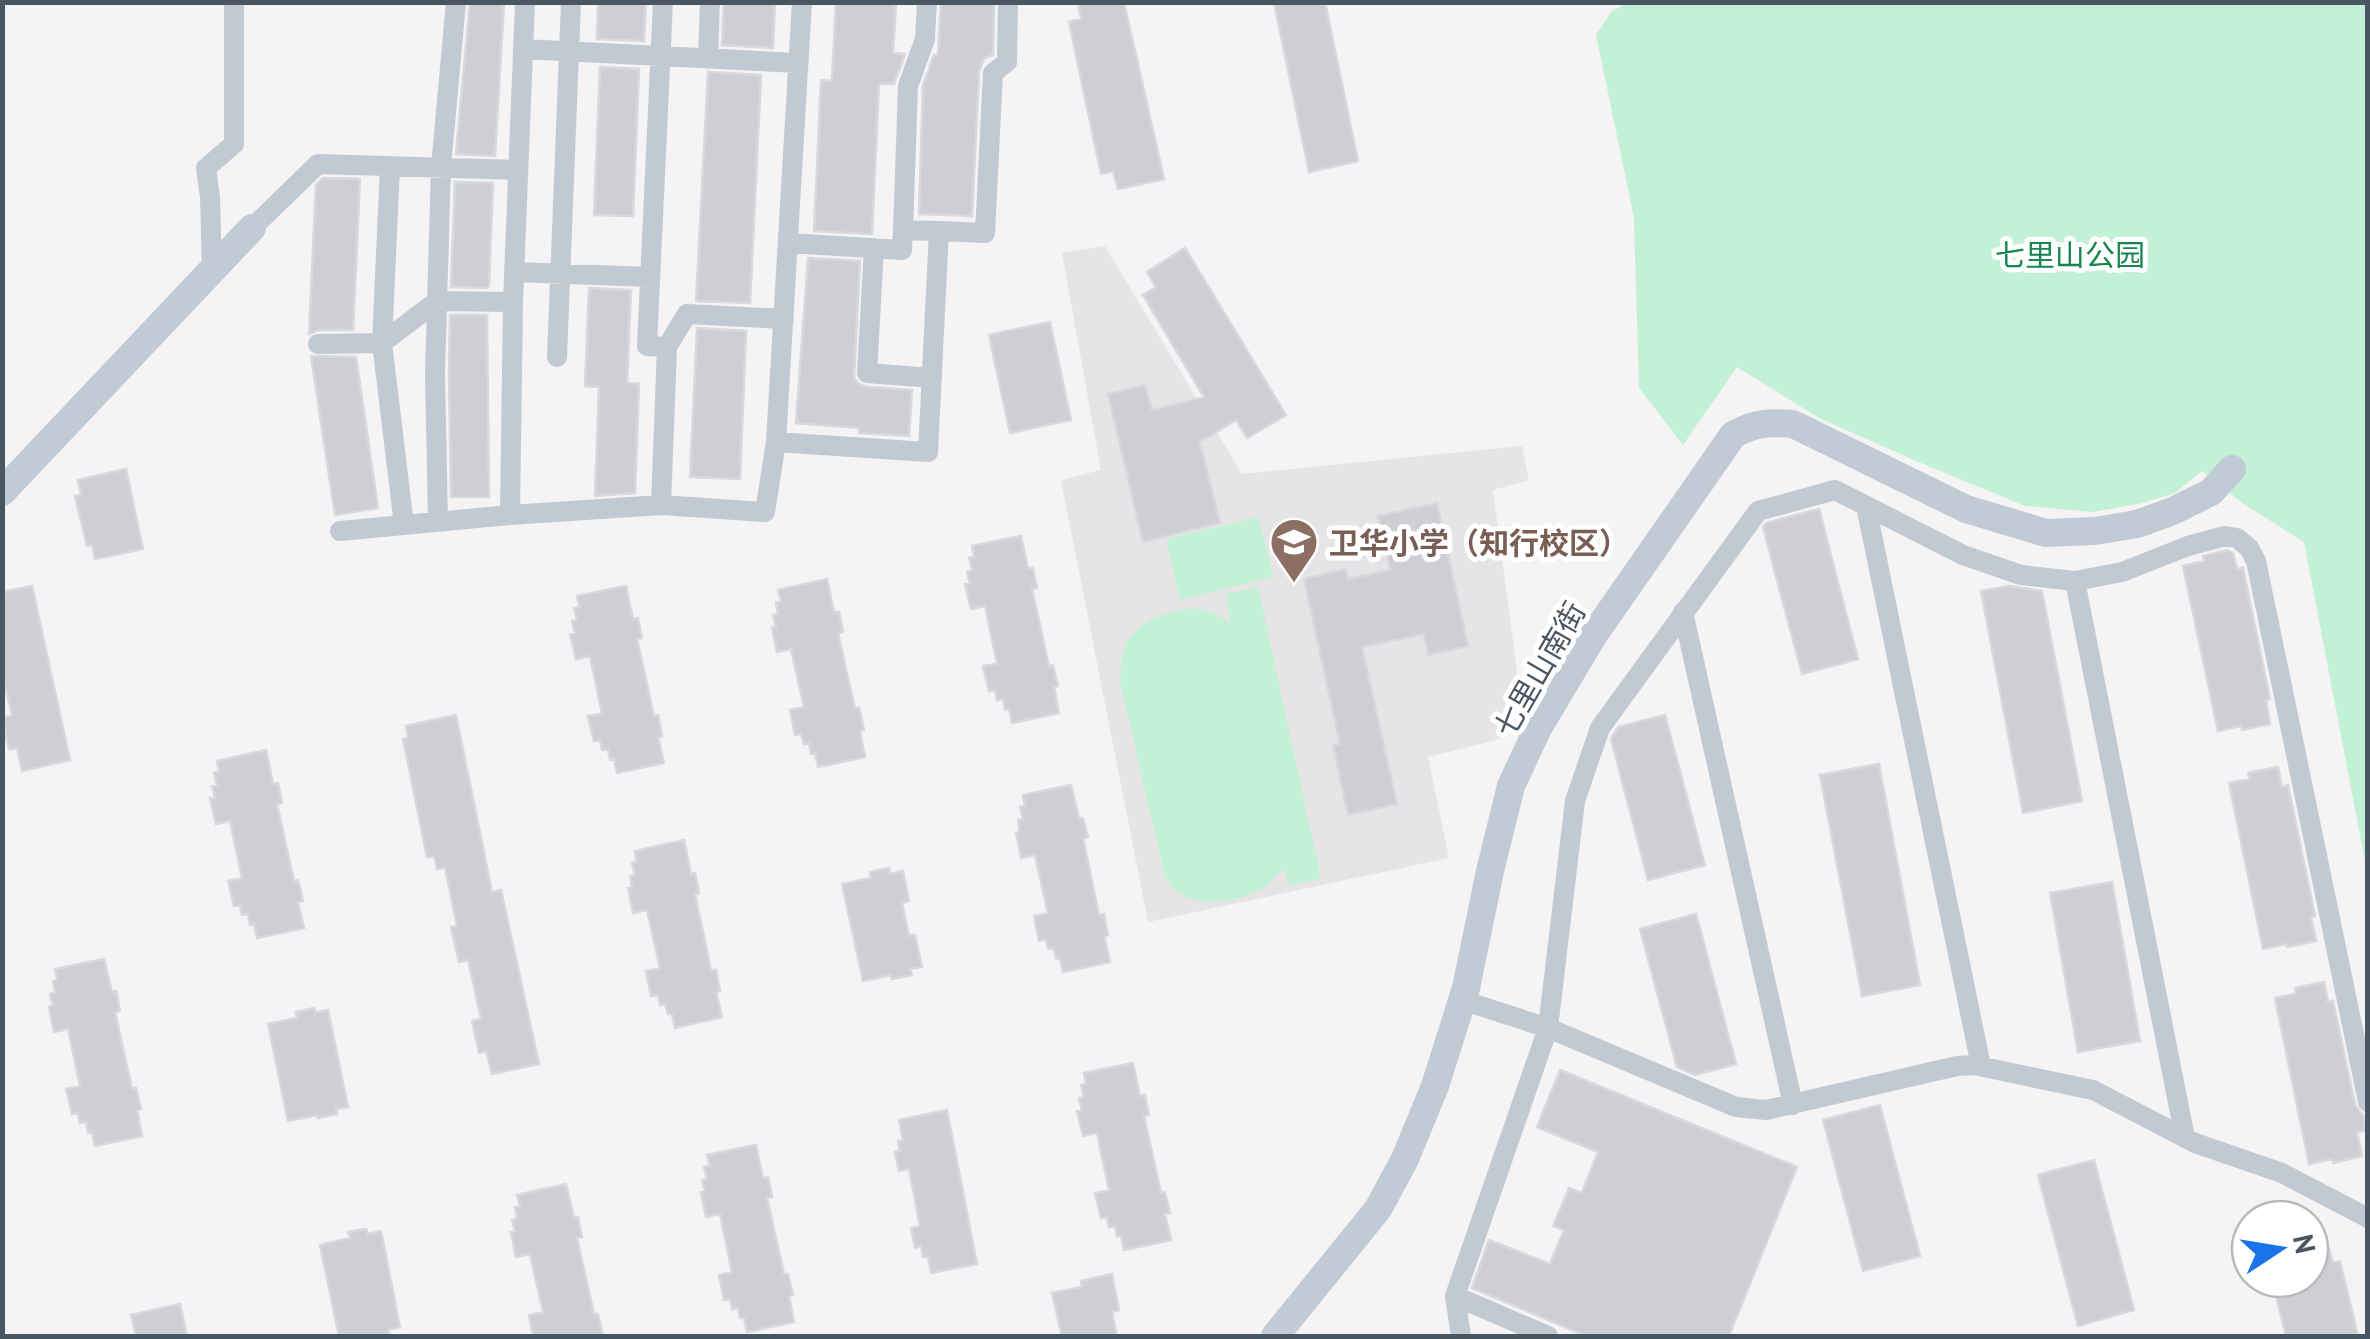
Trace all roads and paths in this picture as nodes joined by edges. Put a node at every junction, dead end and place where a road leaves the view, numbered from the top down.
1 (234, 2) edge
2 (456, 2) edge
3 (525, 2) edge
4 (571, 2) edge
5 (663, 2) edge
6 (710, 2) edge
7 (802, 2) edge
8 (927, 2) edge
9 (1008, 2) edge
10 (523, 49) junction
11 (569, 51) junction
12 (660, 55) junction
13 (708, 57) junction
14 (798, 62) junction
15 (390, 166) junction
16 (441, 167) junction
17 (518, 170) junction
18 (252, 228) joint
19 (904, 230) junction
20 (939, 231) junction
21 (789, 242) junction
22 (874, 248) junction
23 (212, 272) junction
24 (514, 272) junction
25 (560, 274) junction
26 (650, 277) junction
27 (437, 301) junction
28 (513, 302) junction
29 (784, 319) junction
30 (382, 343) junction
31 (318, 344) dead end
32 (666, 348) junction
33 (557, 357) dead end
34 (932, 378) junction
35 (776, 442) junction
36 (2232, 469) dead end
37 (2, 492) edge
38 (660, 504) junction
39 (1866, 506) junction
40 (510, 514) junction
41 (438, 522) junction
42 (404, 525) junction
43 (340, 531) dead end
44 (2075, 581) junction
45 (1683, 612) junction
46 (1462, 1000) junction
47 (1548, 1028) junction
48 (1982, 1066) junction
49 (2368, 1102) edge
50 (1794, 1105) junction
51 (2185, 1138) junction
52 (2368, 1218) edge
53 (1455, 1296) junction
54 (1275, 1336) edge
55 (1461, 1336) edge
56 (1548, 1336) edge

1 - 23 street
2 - 16 street
3 - 10 street
4 - 11 street
5 - 12 street
6 - 13 street
7 - 14 street
8 - 19 street
9 - 20 street
10 - 11 street
10 - 17 street
11 - 12 street
11 - 25 street
12 - 13 street
12 - 26 street
13 - 14 street
14 - 21 street
15 - 16 street
15 - 18 street
15 - 30 street
16 - 17 street
16 - 27 street
17 - 24 street
18 - 23 street
19 - 20 street
19 - 22 street
20 - 34 street
21 - 22 street
21 - 29 street
22 - 34 street
23 - 37 street
24 - 25 street
24 - 28 street
25 - 26 street
25 - 33 street
26 - 32 street
27 - 28 street
27 - 30 street
27 - 41 street
28 - 40 street
29 - 32 street
29 - 35 street
30 - 31 street
30 - 42 street
32 - 38 street
34 - 35 street
35 - 38 street
36 - 46 street, 七里山南街
38 - 40 street
39 - 44 street
39 - 45 street
39 - 48 street
40 - 41 street
41 - 42 street
42 - 43 street
44 - 49 street
44 - 51 street
45 - 47 street
45 - 50 street
46 - 47 street
46 - 54 street, 七里山南街
47 - 50 street
47 - 53 street
48 - 50 street
48 - 51 street
51 - 52 street
53 - 55 street
53 - 56 street

